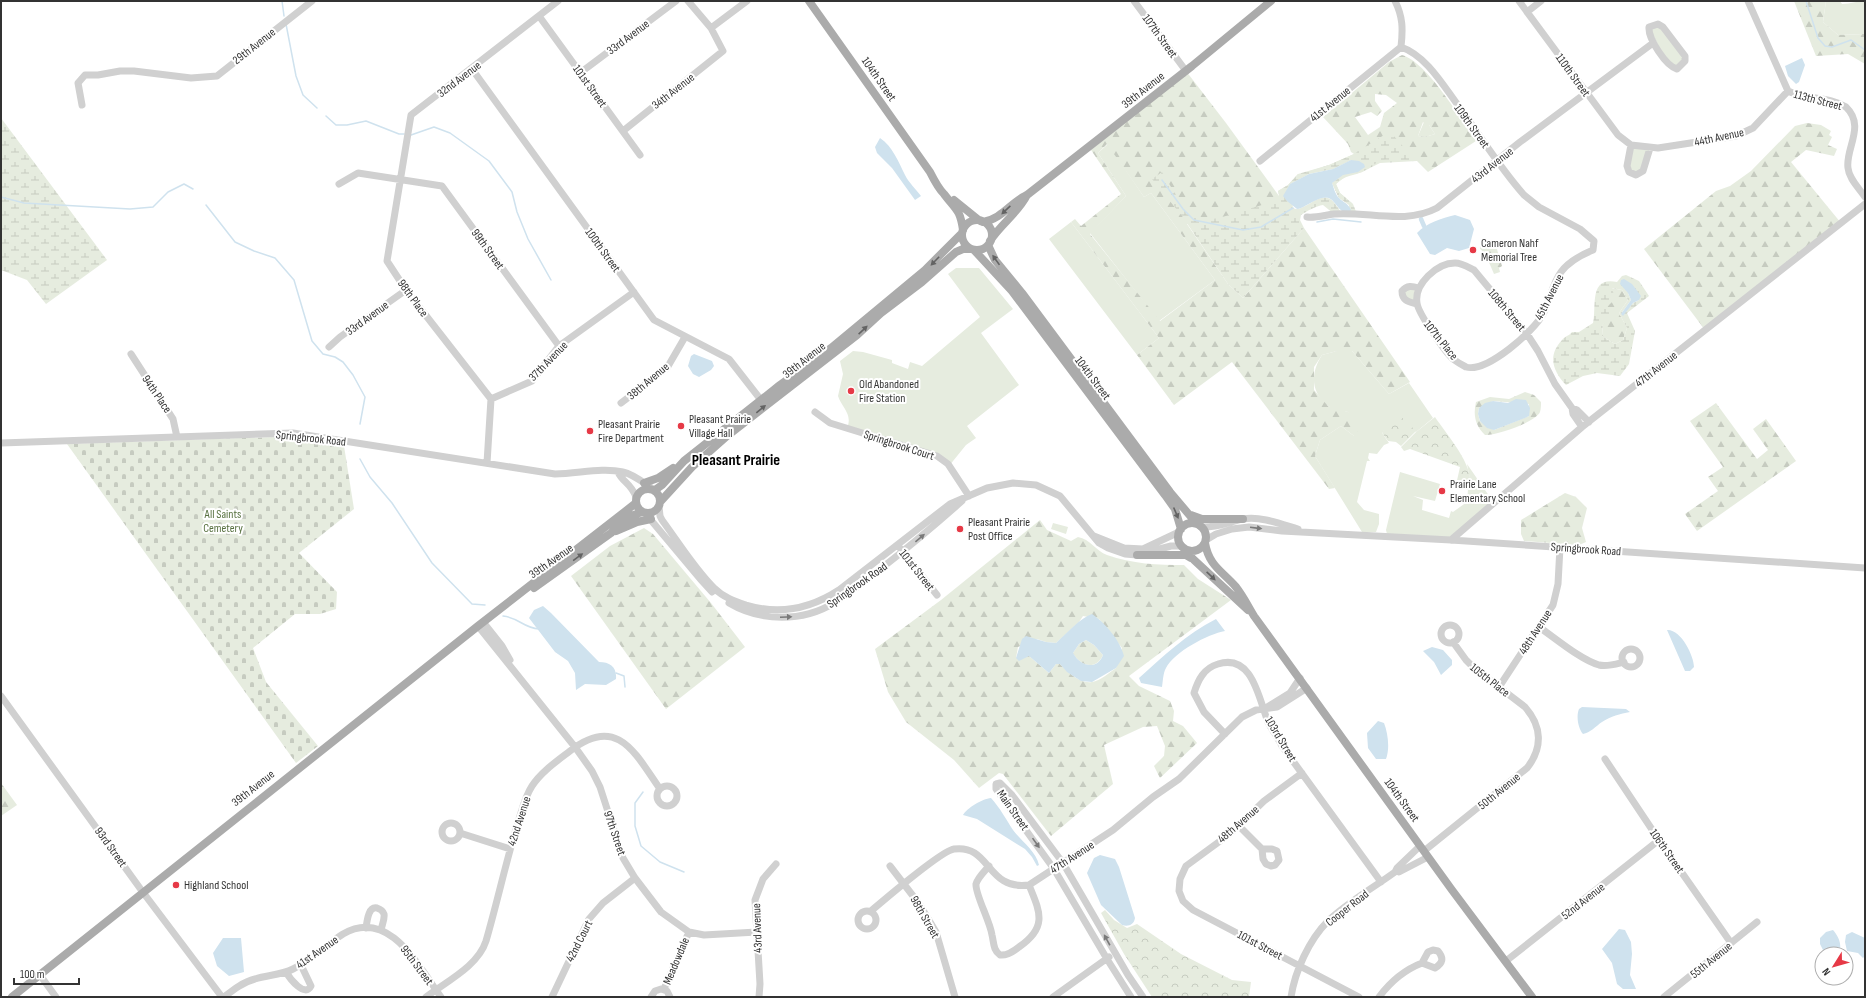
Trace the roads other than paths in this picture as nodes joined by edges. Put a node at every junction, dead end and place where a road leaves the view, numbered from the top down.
1 (312, 1) edge
2 (558, 1) edge
3 (676, 1) edge
4 (688, 1) edge
5 (747, 1) edge
6 (809, 1) edge
7 (1134, 1) edge
8 (1271, 1) edge
9 (1395, 1) edge
10 (1519, 1) edge
11 (1541, 1) edge
12 (1748, 1) edge
13 (1527, 12) junction
14 (539, 16) junction
15 (710, 28) junction
16 (1653, 43) junction
17 (1401, 47) junction
18 (472, 69) junction
19 (1186, 71) junction
20 (580, 74) junction
21 (1788, 91) junction
22 (1586, 92) junction
23 (82, 105) dead end
24 (623, 131) junction
25 (1631, 145) junction
26 (1650, 148) junction
27 (640, 155) dead end
28 (1497, 160) junction
29 (1260, 161) dead end
30 (930, 172) junction
31 (400, 180) junction
32 (339, 184) dead end
33 (1028, 195) junction
34 (1865, 197) edge
35 (1865, 204) edge
36 (1307, 217) dead end
37 (982, 221) junction
38 (962, 232) junction
39 (988, 244) junction
40 (972, 249) junction
41 (1593, 250) joint
42 (920, 279) junction
43 (1419, 288) junction
44 (406, 290) junction
45 (634, 292) junction
46 (1417, 304) junction
47 (1527, 334) junction
48 (685, 337) junction
49 (559, 346) junction
50 (329, 347) dead end
51 (131, 354) dead end
52 (491, 399) junction
53 (761, 400) junction
54 (621, 403) dead end
55 (1572, 408) junction
56 (815, 412) dead end
57 (1589, 422) junction
58 (1582, 427) junction
59 (177, 437) junction
60 (1, 443) edge
61 (684, 462) junction
62 (487, 463) junction
63 (618, 472) junction
64 (644, 483) junction
65 (654, 490) junction
66 (969, 496) junction
67 (636, 500) junction
68 (660, 504) junction
69 (643, 512) junction
70 (1190, 515) junction
71 (651, 519) junction
72 (1243, 519) junction
73 (1199, 525) junction
74 (1180, 531) junction
75 (1308, 532) junction
76 (611, 533) junction
77 (1091, 534) junction
78 (1451, 540) junction
79 (1205, 542) junction
80 (898, 544) junction
81 (1183, 547) junction
82 (1560, 547) junction
83 (903, 551) junction
84 (1137, 555) junction
85 (1193, 559) junction
86 (1865, 568) edge
87 (937, 595) dead end
88 (510, 600) junction
89 (1254, 616) junction
90 (480, 624) junction
91 (1539, 627) junction
92 (1453, 642) dead end
93 (1624, 662) dead end
94 (1300, 678) junction
95 (1499, 687) junction
96 (1307, 688) junction
97 (1, 696) edge
98 (1263, 709) junction
99 (1531, 713) joint
100 (1225, 734) junction
101 (575, 747) junction
102 (1605, 759) dead end
103 (1302, 773) junction
104 (660, 789) dead end
105 (1239, 826) junction
106 (460, 833) dead end
107 (1659, 840) junction
108 (510, 849) junction
109 (1262, 849) dead end
110 (1424, 851) junction
111 (1063, 863) junction
112 (776, 864) dead end
113 (890, 866) dead end
114 (988, 866) junction
115 (1054, 868) junction
116 (1396, 871) junction
117 (635, 878) junction
118 (1180, 879) joint
119 (1381, 882) junction
120 (905, 884) junction
121 (1029, 885) junction
122 (142, 891) junction
123 (871, 911) dead end
124 (1757, 922) dead end
125 (366, 928) junction
126 (381, 930) junction
127 (689, 932) junction
128 (757, 932) junction
129 (391, 934) joint
130 (1732, 943) junction
131 (1115, 953) junction
132 (1107, 959) junction
133 (1506, 961) junction
134 (1422, 963) dead end
135 (300, 965) junction
136 (1300, 967) junction
137 (286, 972) junction
138 (40, 975) junction
139 (664, 989) junction
140 (436, 990) junction
141 (12, 997) edge
142 (56, 997) edge
143 (223, 997) edge
144 (426, 997) edge
145 (441, 997) edge
146 (552, 997) edge
147 (651, 997) edge
148 (670, 997) edge
149 (759, 997) edge
150 (955, 997) edge
151 (1053, 997) edge
152 (1131, 997) edge
153 (1143, 997) edge
154 (1291, 997) edge
155 (1359, 997) edge
156 (1380, 997) edge
157 (1532, 997) edge
158 (1664, 997) edge

1 - 23 street, 29th Avenue
2 - 14 street, 32nd Avenue
3 - 20 street, 33rd Avenue
4 - 15 street
5 - 15 street
6 - 30 main road, 104th Street
7 - 19 street, 107th Street
8 - 19 main road, 39th Avenue
9 - 17 street
10 - 13 street, 110th Street
11 - 13 street
12 - 21 street, 113th Street
13 - 22 street, 110th Street
14 - 18 street, 32nd Avenue
14 - 20 street, 101st Street
15 - 24 street, 34th Avenue
16 - 16 street
16 - 22 street, 43rd Avenue
17 - 28 street, 109th Street
17 - 29 street, 41st Avenue
18 - 31 street, 32nd Avenue
18 - 45 street, 100th Street
19 - 33 main road, 39th Avenue
20 - 24 street, 101st Street
21 - 26 street, 44th Avenue
21 - 34 street, 113th Street
22 - 25 street, 110th Street
22 - 28 street, 43rd Avenue
24 - 27 street, 101st Street
25 - 26 street
25 - 26 street
28 - 36 street, 43rd Avenue
28 - 41 street, 109th Street
30 - 37 main road, 104th Street
30 - 38 main road, 104th Street
31 - 32 street, 99th Street
31 - 44 street, 98th Place
31 - 49 street, 99th Street
33 -> 37 main road, 39th Avenue
33 - 39 main road, 39th Avenue
35 - 57 street, 47th Avenue
37 - 38 main road
37 - 39 main road
38 - 40 main road
38 -> 42 main road, 39th Avenue
39 - 40 main road
70 -> 39 main road, 104th Street
40 - 42 main road, 39th Avenue
40 -> 74 main road, 104th Street
41 - 47 street, 45th Avenue
42 - 53 main road, 39th Avenue
68 -> 42 main road, 39th Avenue
43 - 46 street
43 - 46 street
43 - 47 street, 108th Street
44 - 50 street, 33rd Avenue
44 - 52 street, 98th Place
45 - 48 street, 100th Street
45 - 49 street, 37th Avenue
46 - 47 street, 107th Place
47 - 55 street, 108th Street
48 - 53 street, 100th Street
48 - 54 street, 38th Avenue
49 - 52 street, 37th Avenue
51 - 59 street, 94th Place
52 - 62 street
53 - 61 main road, 39th Avenue
55 - 57 street, 108th Street
55 - 58 street, 108th Street
56 - 66 street, Springbrook Court
57 - 58 street, 47th Avenue
58 - 78 street, 47th Avenue
59 - 60 street, Springbrook Road
59 - 62 street, Springbrook Road
61 - 64 main road
61 - 65 main road, 39th Avenue
62 - 63 street, Springbrook Road
63 - 64 street, Springbrook Road
63 - 67 street
64 - 65 street, Springbrook Road
65 - 67 main road
65 - 68 main road
66 - 77 street, Springbrook Road
66 - 80 street, Springbrook Road
83 -> 66 street, Springbrook Road
67 - 69 main road
67 - 88 main road, 39th Avenue
68 - 69 main road
68 - 80 street, Springbrook Road
69 - 71 street, Springbrook Road
69 - 76 main road, 39th Avenue
70 - 72 main road
70 - 73 main road, 104th Street
71 - 76 main road
71 -> 83 street, Springbrook Road
72 - 73 street, Springbrook Road
72 - 75 street, Springbrook Road
73 - 74 main road
73 - 79 main road
74 - 77 street, Springbrook Road
74 - 81 main road
75 - 78 street, Springbrook Road
79 -> 75 street, Springbrook Road
88 -> 76 main road, 39th Avenue
77 - 84 street, Springbrook Road
78 - 82 street, Springbrook Road
79 - 81 main road
79 - 89 main road, 104th Street
80 - 83 street, 101st Street
81 - 84 street, Springbrook Road
81 - 85 main road, 104th Street
82 - 86 street, Springbrook Road
82 - 91 street, 48th Avenue
83 - 87 street, 101st Street
84 - 85 main road
85 -> 89 main road, 104th Street
88 - 90 main road, 39th Avenue
89 - 94 main road, 104th Street
90 - 101 street, 97th Street
90 - 122 main road, 39th Avenue
91 - 93 street
91 - 95 street, 48th Avenue
92 - 95 street, 105th Place
94 - 96 main road, 104th Street
94 - 98 street
95 - 99 street, 105th Place
96 - 98 street
96 - 110 main road, 104th Street
97 - 122 street, 93rd Street
98 - 100 street, 47th Avenue
98 - 100 street, 103rd Street
98 - 103 street, 103rd Street
99 - 110 street, 50th Avenue
100 - 111 street, 47th Avenue
101 - 104 street, 42nd Avenue
101 - 108 street, 42nd Avenue
101 - 117 street, 97th Street
102 - 107 street, 106th Street
103 - 105 street, 48th Avenue
103 - 119 street, 103rd Street
105 - 109 street
105 - 118 street, 48th Avenue
106 - 108 street
107 - 130 street, 106th Street
107 - 133 street, 52nd Avenue
108 - 140 street, 42nd Avenue
110 - 116 street, Cooper Road
110 - 116 street, Cooper Road
110 - 133 main road, 104th Street
111 - 115 street, 47th Avenue
111 -> 115 street, Main Street
131 -> 111 street, Main Street
112 - 128 street, 43rd Avenue
113 - 120 street, 98th Street
114 - 120 street
114 - 121 street
114 - 121 street
115 - 121 street, 47th Avenue
115 - 132 street, Main Street
116 - 119 street, Cooper Road
117 - 127 street, 97th Street
117 - 146 street, 42nd Court
118 - 136 street, 101st Street
119 - 136 street, Cooper Road
120 - 123 street
120 - 150 street, 98th Street
122 - 138 main road, 39th Avenue
122 - 143 street, 93rd Street
124 - 130 street, 55th Avenue
125 - 126 street, 41st Avenue
125 - 126 street
125 - 135 street, 41st Avenue
126 - 129 street, 41st Avenue
127 - 128 street, 97th Street
127 - 139 street, Meadowdale
128 - 149 street, 43rd Avenue
129 - 140 street, 95th Street
130 - 158 street, 55th Avenue
131 - 132 street
131 - 153 street, Main Street
132 - 151 street
132 - 152 street, Main Street
133 - 157 main road, 104th Street
134 - 156 street
135 - 137 street, 41st Avenue
135 - 137 street
136 - 154 street, Cooper Road
136 - 155 street, 101st Street
137 - 143 street, 41st Avenue
138 - 141 main road, 39th Avenue
138 - 142 street
139 - 147 street, Meadowdale
139 - 148 street, Meadowdale
140 - 144 street, 42nd Avenue
140 - 145 street, 95th Street

